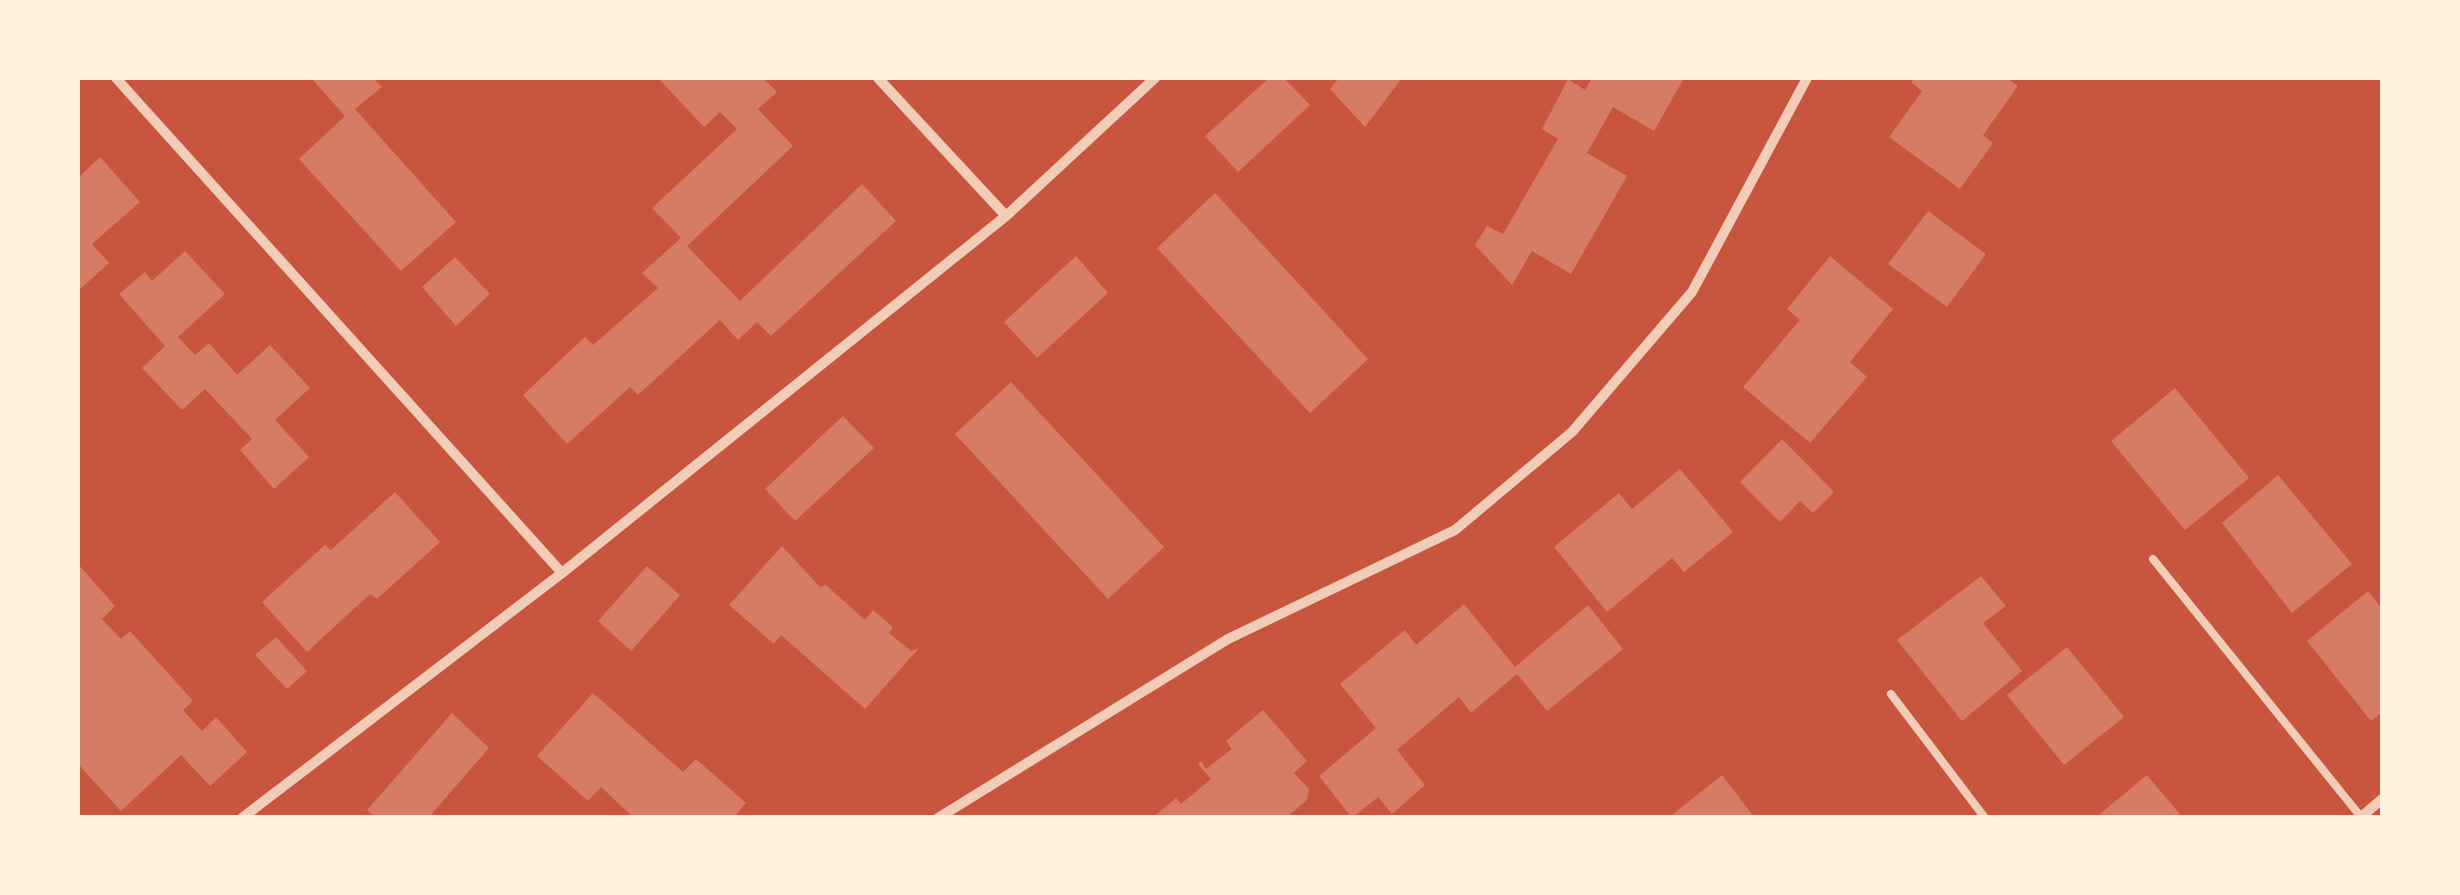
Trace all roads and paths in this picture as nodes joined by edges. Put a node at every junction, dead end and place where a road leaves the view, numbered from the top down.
1 (116, 78) edge
2 (878, 78) edge
3 (1155, 78) edge
4 (1806, 78) edge
5 (1006, 216) junction
6 (2154, 558) dead end
7 (562, 573) junction
8 (1891, 694) dead end
9 (2382, 799) edge
10 (2361, 817) edge
11 (242, 818) edge
12 (938, 818) edge
13 (1985, 818) edge

1 - 7 street
2 - 5 street
3 - 5 street
4 - 12 street
5 - 7 street
6 - 10 lane
7 - 11 street
8 - 13 lane
9 - 10 street

